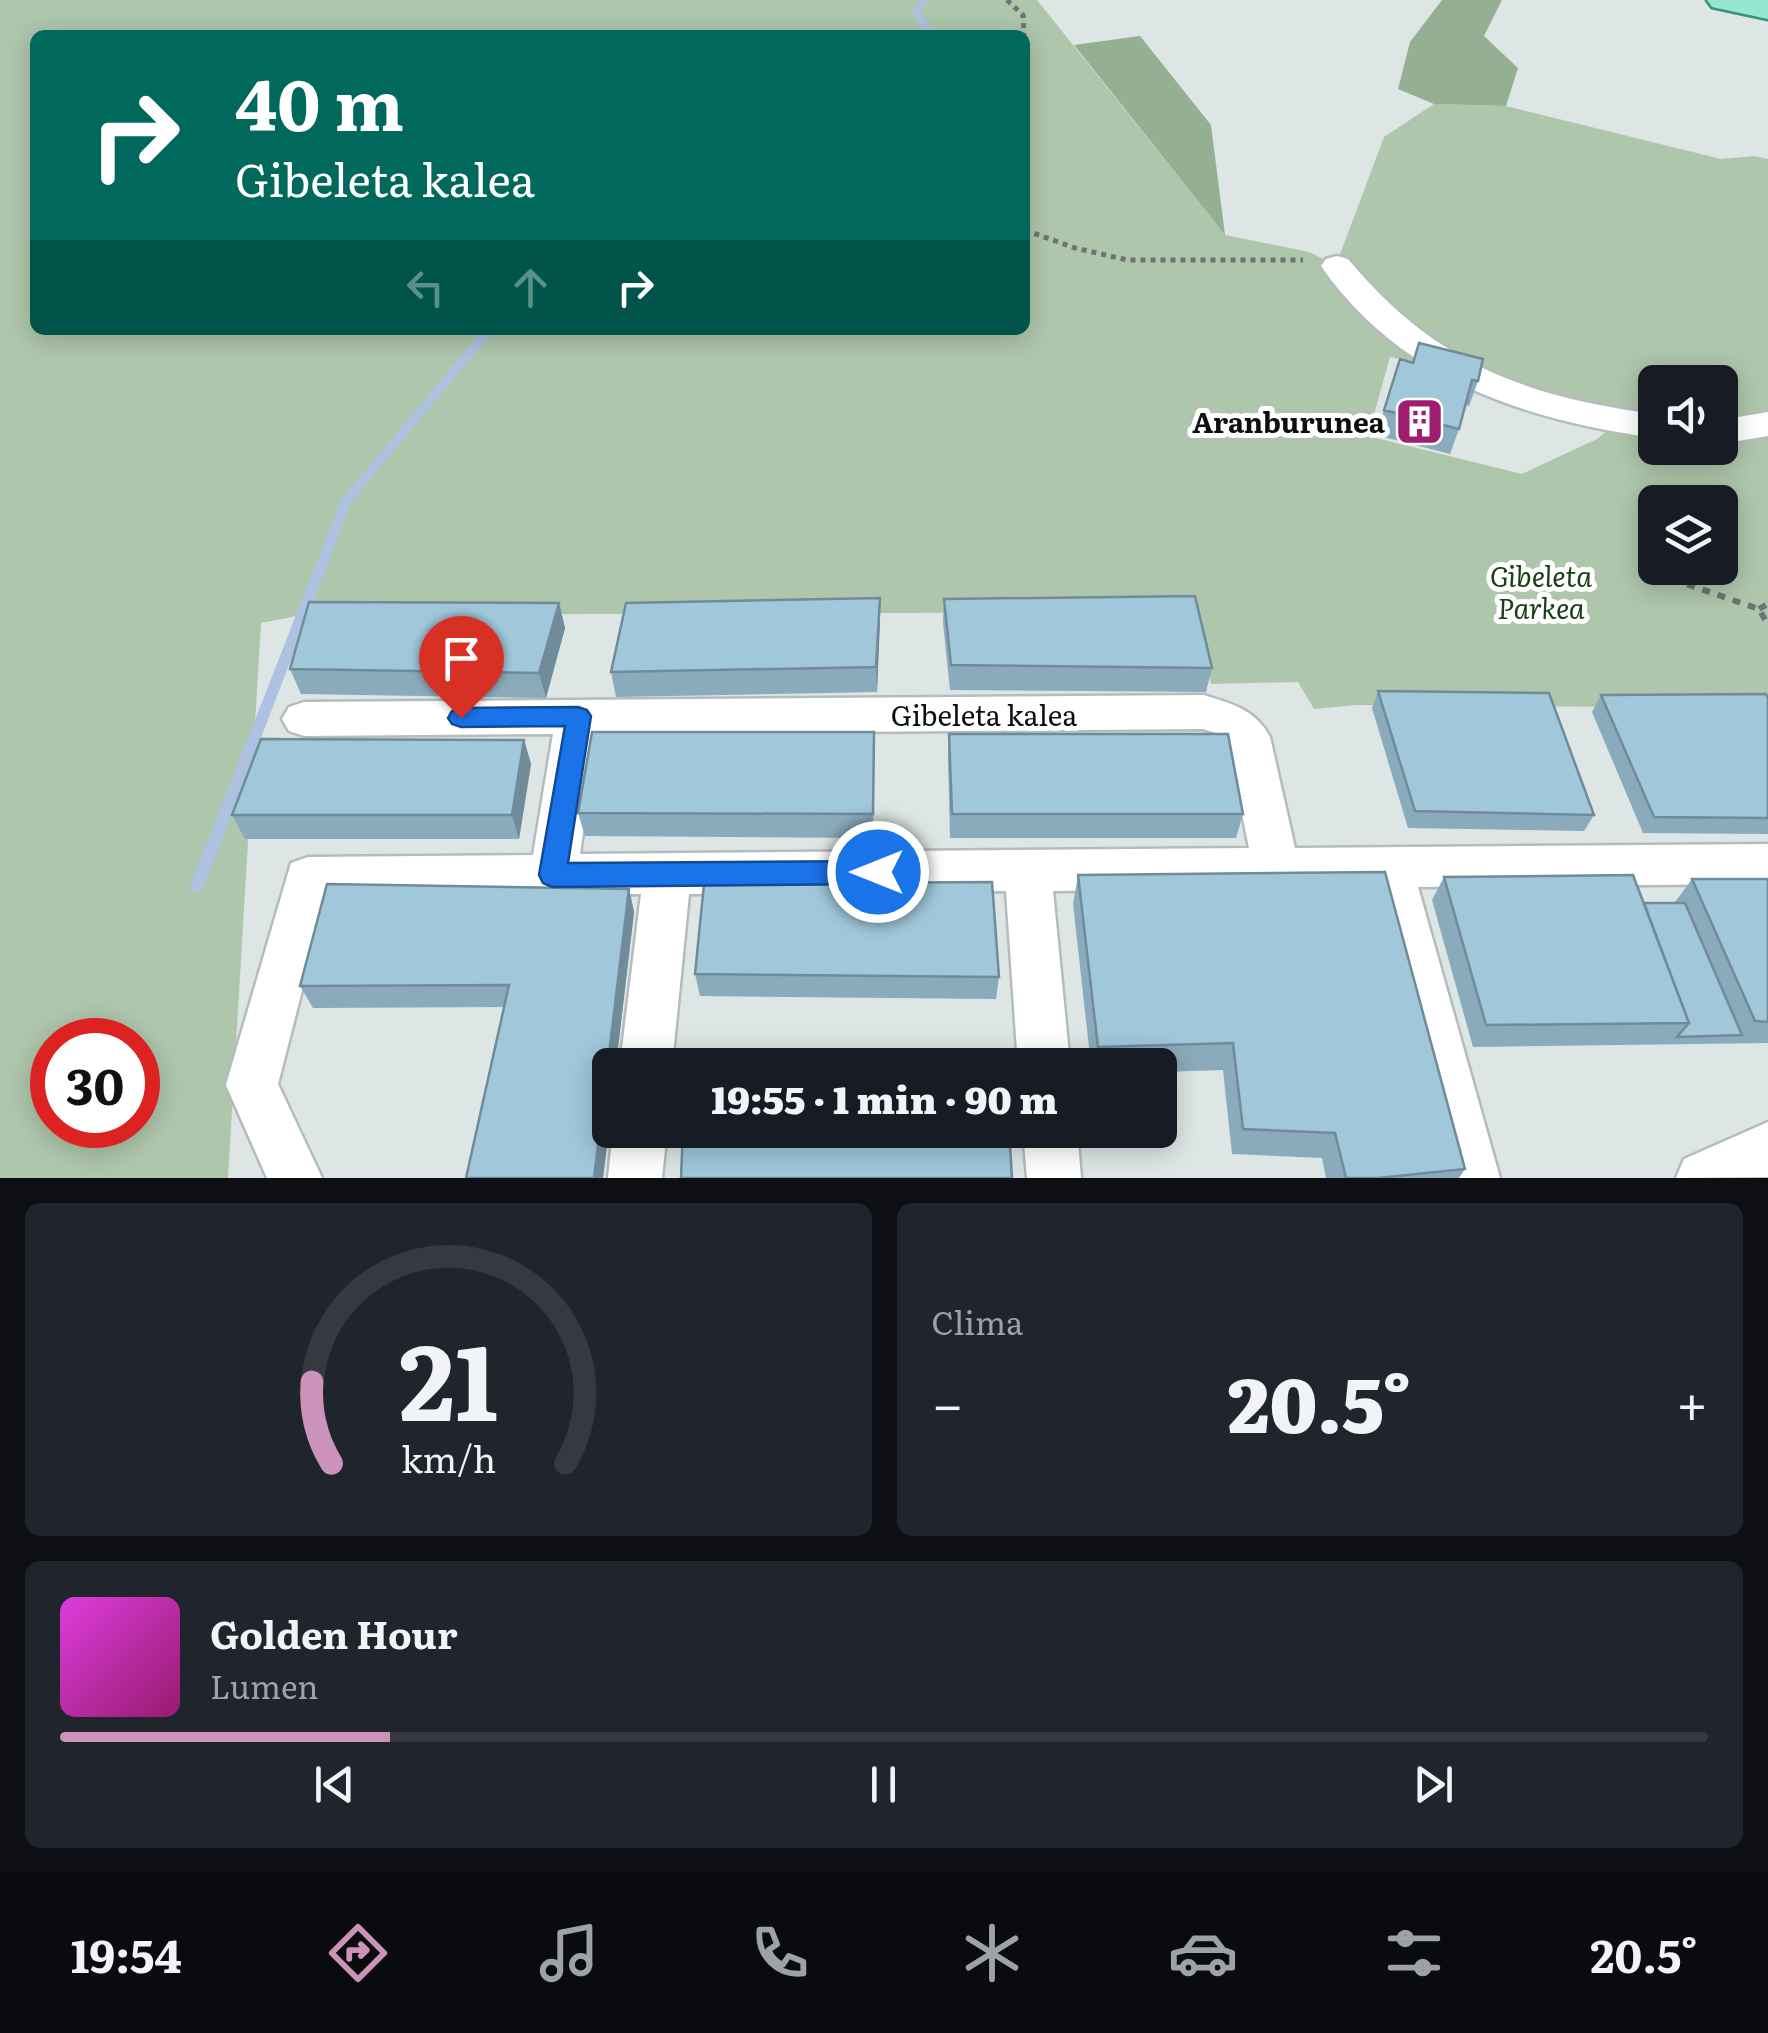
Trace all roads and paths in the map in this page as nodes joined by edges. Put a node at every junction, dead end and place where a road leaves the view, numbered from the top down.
1 (1007, 0) edge
2 (1724, 0) edge
3 (1768, 8) edge
4 (1024, 30) edge
5 (1030, 232) edge
6 (1337, 266) joint
7 (1638, 424) edge
8 (1768, 424) edge
9 (1738, 429) edge
10 (1689, 585) edge
11 (1768, 604) edge
12 (1759, 609) junction
13 (1768, 625) edge
14 (578, 716) junction
15 (304, 719) dead end
16 (1768, 864) edge
17 (1389, 867) junction
18 (1276, 868) junction
19 (1028, 870) junction
20 (666, 874) junction
21 (552, 875) junction
22 (648, 1048) edge
23 (1043, 1048) edge
24 (638, 1148) edge
25 (1052, 1148) edge
26 (1768, 1149) edge
27 (296, 1178) edge
28 (634, 1178) edge
29 (1054, 1178) edge
30 (1473, 1178) edge
31 (1703, 1178) edge

1 - 4 path
2 - 3 main road
5 - 6 path
6 - 7 street
8 - 9 street
10 - 12 path
11 - 12 path
12 - 13 path
14 - 15 street, Gibeleta kalea
14 - 18 street, Gibeleta kalea
14 - 21 street
16 - 17 street
17 - 18 street
17 - 30 street
18 - 19 street
19 - 20 street
19 - 23 street
20 - 21 street
20 - 22 street
21 - 27 street
24 - 28 street
25 - 29 street
26 - 31 street

